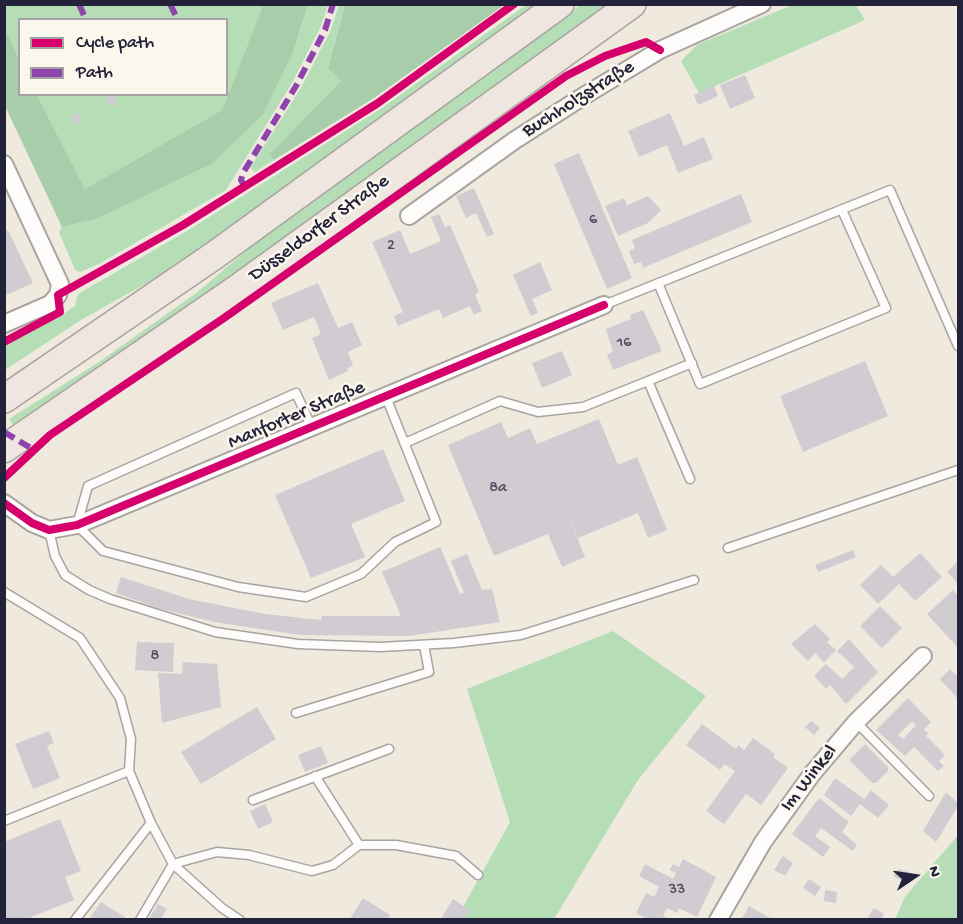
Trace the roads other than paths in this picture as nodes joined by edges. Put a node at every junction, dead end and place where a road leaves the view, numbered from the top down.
1 (560, 4) edge
2 (632, 4) edge
3 (762, 4) edge
4 (4, 164) edge
5 (842, 210) junction
6 (409, 216) dead end
7 (658, 283) junction
8 (604, 305) joint
9 (4, 324) edge
10 (958, 346) edge
11 (692, 363) junction
12 (648, 381) junction
13 (386, 397) junction
14 (4, 399) edge
15 (312, 428) junction
16 (405, 443) junction
17 (4, 449) edge
18 (958, 470) edge
19 (690, 479) dead end
20 (4, 503) edge
21 (77, 525) junction
22 (49, 530) junction
23 (728, 548) dead end
24 (694, 580) dead end
25 (4, 592) edge
26 (424, 645) junction
27 (923, 656) dead end
28 (296, 713) dead end
29 (856, 722) junction
30 (388, 749) dead end
31 (129, 771) junction
32 (315, 776) junction
33 (929, 796) dead end
34 (253, 800) dead end
35 (4, 821) edge
36 (151, 823) junction
37 (359, 845) junction
38 (173, 864) junction
39 (478, 875) dead end
40 (222, 908) junction
41 (75, 920) edge
42 (140, 920) edge
43 (221, 920) edge
44 (240, 920) edge
45 (718, 920) edge

1 - 14 main road, Düsseldorfer Straße
2 - 17 main road, Düsseldorfer Straße
3 - 6 street, Buchholzstraße
4 - 9 street
5 - 7 lane
5 - 10 lane
5 - 11 lane
7 - 8 lane
7 - 11 lane
8 - 13 street, Manforter Straße
11 - 12 lane
12 - 16 lane
12 - 19 lane
13 - 15 street, Manforter Straße
13 - 16 lane
15 - 21 street, Manforter Straße
15 - 21 lane
16 - 21 lane
18 - 23 lane
20 - 22 street
21 - 22 street, Manforter Straße
22 - 26 lane
24 - 26 lane
25 - 31 lane
26 - 28 lane
27 - 29 street, Im Winkel
29 - 33 lane
29 - 45 street, Im Winkel
30 - 32 lane
31 - 35 lane
31 - 36 lane
32 - 34 lane
32 - 37 lane
36 - 38 lane
36 - 41 lane
37 - 38 lane
37 - 39 lane
38 - 40 lane
38 - 42 lane
40 - 43 lane
40 - 44 lane

